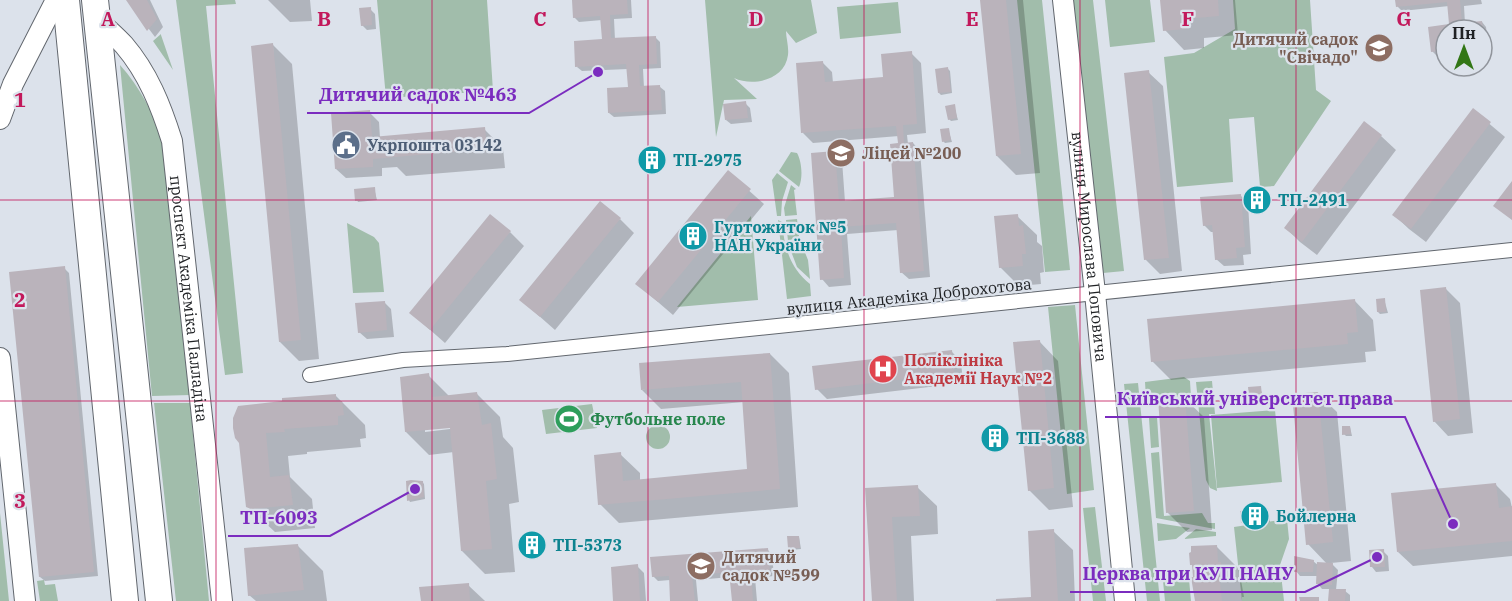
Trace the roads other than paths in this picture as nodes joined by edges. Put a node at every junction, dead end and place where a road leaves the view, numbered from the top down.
1 (56, 0) edge
2 (66, 0) edge
3 (1063, 0) edge
4 (96, 10) edge
5 (0, 119) edge
6 (1512, 250) edge
7 (1095, 293) junction
8 (0, 358) edge
9 (310, 375) dead end
10 (25, 601) edge
11 (125, 601) edge
12 (159, 601) edge
13 (222, 601) edge
14 (1125, 601) edge

1 - 5 street
2 - 11 highway
3 - 7 street, вулиця Мирослава Поповича
4 - 12 highway, проспект Академіка Палладіна
4 - 13 street, проспект Академіка Палладіна
6 - 7 street, вулиця Академіка Доброхотова
7 - 9 street, вулиця Академіка Доброхотова
7 - 14 street, вулиця Мирослава Поповича
8 - 10 street

